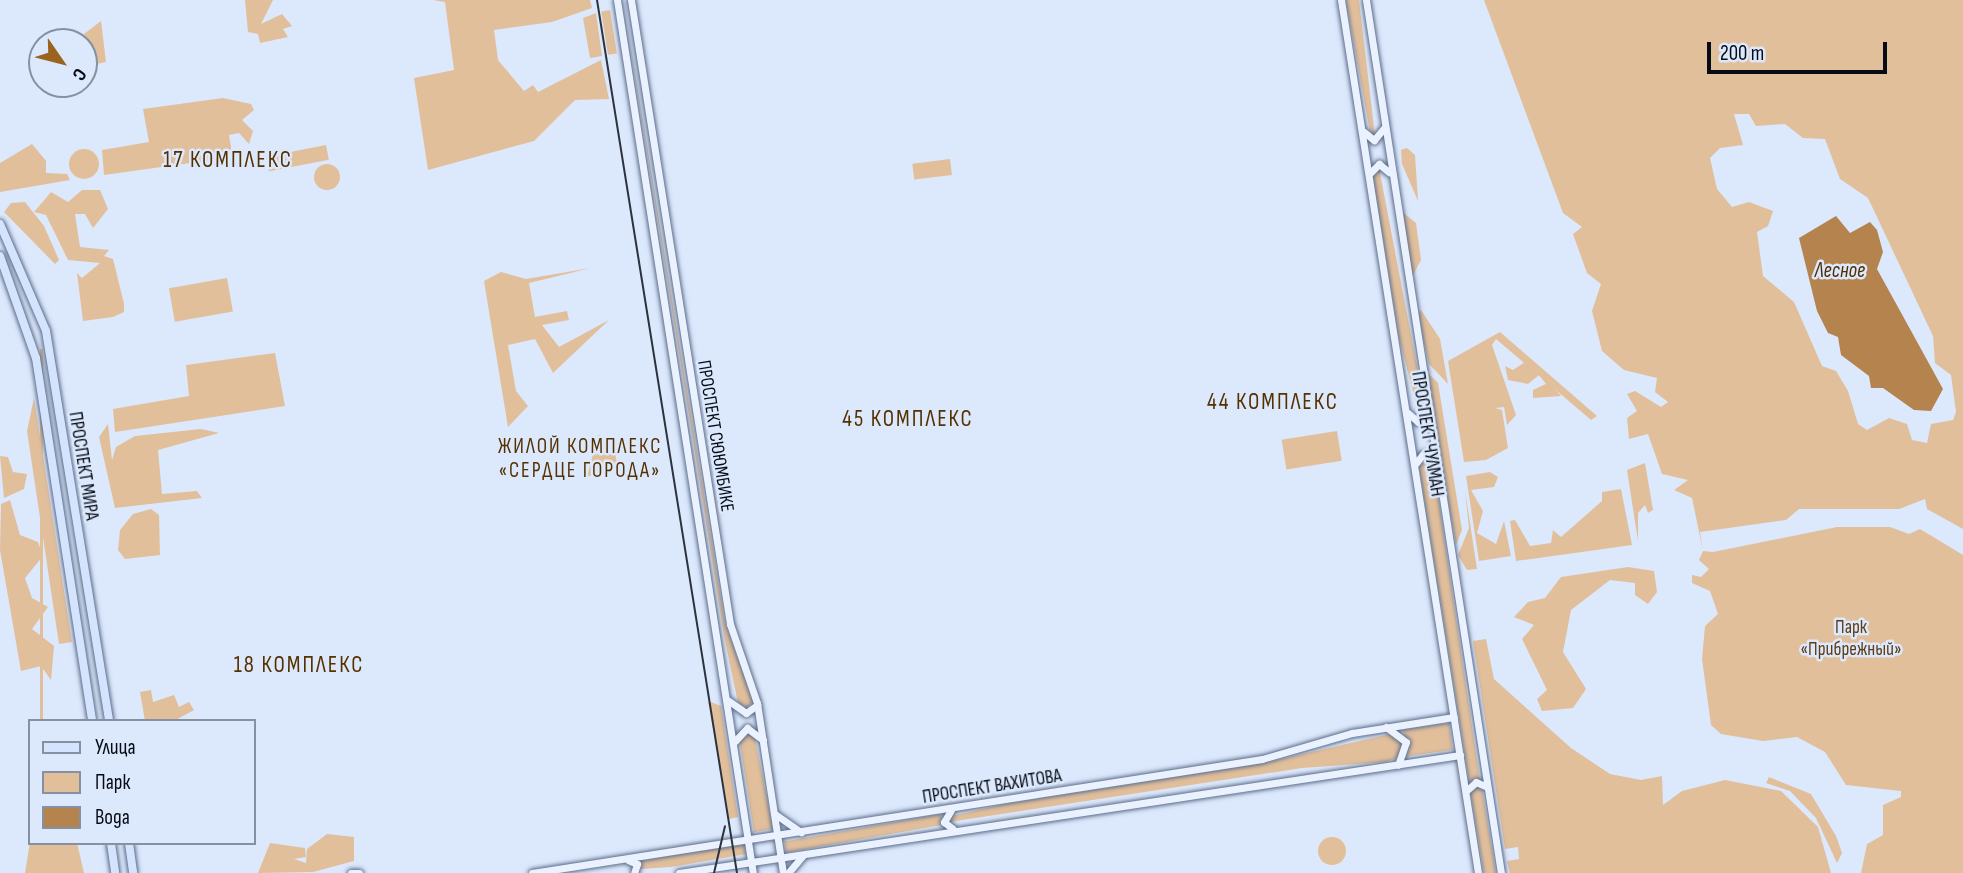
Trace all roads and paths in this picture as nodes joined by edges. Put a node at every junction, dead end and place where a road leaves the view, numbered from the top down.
1 (617, 0) edge
2 (631, 0) edge
3 (1341, 0) edge
4 (1366, 0) edge
5 (1384, 126) junction
6 (1363, 131) junction
7 (1390, 173) junction
8 (1370, 175) junction
9 (0, 224) edge
10 (0, 256) edge
11 (1407, 412) junction
12 (1430, 413) junction
13 (1437, 459) junction
14 (1415, 464) junction
15 (728, 701) junction
16 (757, 703) junction
17 (1454, 717) junction
18 (92, 719) edge
19 (108, 719) edge
20 (1385, 727) junction
21 (763, 741) junction
22 (734, 745) junction
23 (1460, 755) junction
24 (1397, 766) junction
25 (1487, 788) junction
26 (1465, 792) junction
27 (951, 809) junction
28 (775, 814) junction
29 (745, 819) junction
30 (955, 830) junction
31 (801, 832) junction
32 (778, 836) junction
33 (748, 840) junction
34 (736, 842) junction
35 (111, 845) edge
36 (128, 845) edge
37 (805, 853) junction
38 (780, 857) junction
39 (616, 860) junction
40 (752, 862) junction
41 (740, 864) junction
42 (115, 873) edge
43 (133, 873) edge
44 (351, 873) edge
45 (359, 873) edge
46 (532, 873) edge
47 (634, 873) edge
48 (679, 873) edge
49 (751, 873) edge
50 (786, 873) edge
51 (1479, 873) edge
52 (1501, 873) edge

1 - 15 main road, ПРОСПЕКТ СЮЮМБИКЕ
2 - 16 main road, ПРОСПЕКТ СЮЮМБИКЕ
3 - 6 main road, ПРОСПЕКТ ЧУЛМАН
4 - 5 main road, ПРОСПЕКТ ЧУЛМАН
5 - 6 main road
5 - 7 main road, ПРОСПЕКТ ЧУЛМАН
6 - 8 main road, ПРОСПЕКТ ЧУЛМАН
7 - 8 main road
7 - 12 main road, ПРОСПЕКТ ЧУЛМАН
8 - 11 main road, ПРОСПЕКТ ЧУЛМАН
9 - 19 main road, ПРОСПЕКТ МИРА
10 - 18 main road, ПРОСПЕКТ МИРА
11 - 12 main road
11 - 14 main road, ПРОСПЕКТ ЧУЛМАН
12 - 13 main road, ПРОСПЕКТ ЧУЛМАН
13 - 14 main road
13 - 25 main road, ПРОСПЕКТ ЧУЛМАН
14 - 17 main road, ПРОСПЕКТ ЧУЛМАН
15 - 16 main road
15 - 22 main road, ПРОСПЕКТ СЮЮМБИКЕ
16 - 21 main road, ПРОСПЕКТ СЮЮМБИКЕ
17 - 20 main road, ПРОСПЕКТ ВАХИТОВА
17 - 23 main road, ПРОСПЕКТ ЧУЛМАН
20 - 24 main road
20 - 27 main road, ПРОСПЕКТ ВАХИТОВА
21 - 22 main road
21 - 28 main road, ПРОСПЕКТ СЮЮМБИКЕ
22 - 29 main road, ПРОСПЕКТ СЮЮМБИКЕ
23 - 24 main road, ПРОСПЕКТ ВАХИТОВА
23 - 26 main road, ПРОСПЕКТ ЧУЛМАН
24 - 30 main road, ПРОСПЕКТ ВАХИТОВА
25 - 26 main road
25 - 52 main road, ПРОСПЕКТ ЧУЛМАН
26 - 51 main road, ПРОСПЕКТ ЧУЛМАН
27 - 30 main road
27 - 31 main road, ПРОСПЕКТ ВАХИТОВА
28 - 31 main road
28 - 32 main road, ПРОСПЕКТ СЮЮМБИКЕ
29 - 33 main road, ПРОСПЕКТ СЮЮМБИКЕ
29 - 34 main road
30 - 37 main road, ПРОСПЕКТ ВАХИТОВА
31 - 32 main road, ПРОСПЕКТ ВАХИТОВА
32 - 33 main road, ПРОСПЕКТ ВАХИТОВА
32 - 38 main road, ПРОСПЕКТ СЮЮМБИКЕ
33 - 34 main road, ПРОСПЕКТ ВАХИТОВА
33 - 40 main road, ПРОСПЕКТ СЮЮМБИКЕ
34 - 39 main road, ПРОСПЕКТ ВАХИТОВА
35 - 42 main road
36 - 43 main road
37 - 38 main road, ПРОСПЕКТ ВАХИТОВА
37 - 50 main road
38 - 40 main road, ПРОСПЕКТ ВАХИТОВА
38 - 50 main road, ПРОСПЕКТ СЮЮМБИКЕ
39 - 46 main road, ПРОСПЕКТ ВАХИТОВА
39 - 47 main road
40 - 41 main road, ПРОСПЕКТ ВАХИТОВА
40 - 49 main road, ПРОСПЕКТ СЮЮМБИКЕ
41 - 48 main road, ПРОСПЕКТ ВАХИТОВА
41 - 49 main road
44 - 45 main road

